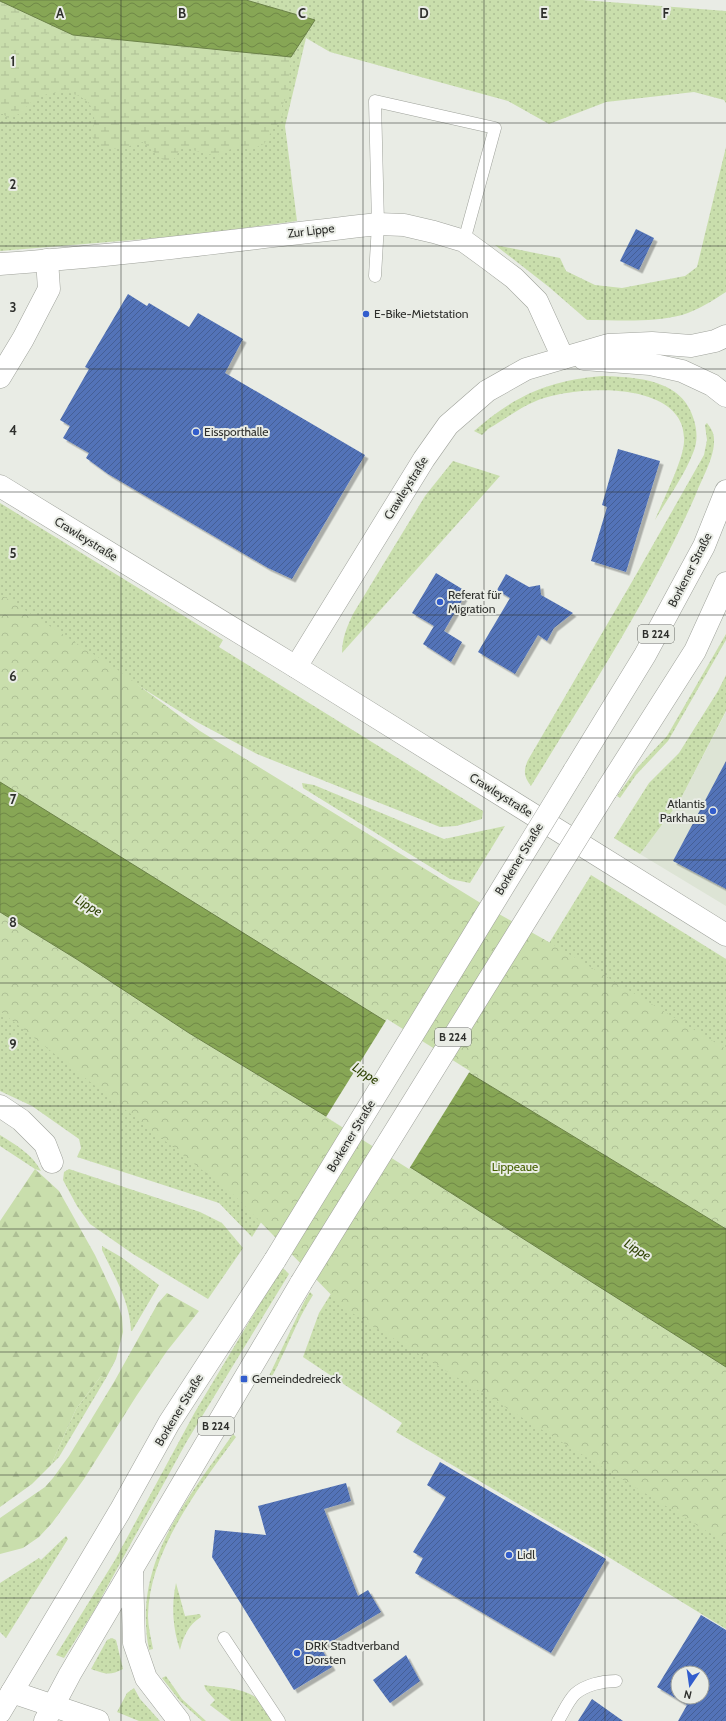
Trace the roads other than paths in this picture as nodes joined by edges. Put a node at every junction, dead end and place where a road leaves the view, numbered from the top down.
1 (378, 224) junction
2 (464, 241) junction
3 (48, 260) junction
4 (0, 264) edge
5 (375, 276) dead end
6 (726, 336) edge
7 (563, 358) junction
8 (0, 377) edge
9 (726, 396) edge
10 (0, 486) edge
11 (726, 491) edge
12 (726, 583) edge
13 (296, 668) junction
14 (726, 935) edge
15 (0, 1106) edge
16 (52, 1162) dead end
17 (132, 1570) junction
18 (224, 1638) dead end
19 (616, 1681) dead end
20 (12, 1692) junction
21 (0, 1712) edge
22 (49, 1713) edge
23 (98, 1721) edge
24 (179, 1721) edge
25 (279, 1721) edge
26 (558, 1721) edge

1 - 2 main road, Zur Lippe
1 - 2 lane
1 - 3 main road, Zur Lippe
1 - 5 lane
2 - 7 main road, Zur Lippe
3 - 4 main road, Zur Lippe
3 - 8 main road
6 - 7 main road, Crawleystraße
7 - 9 main road, Crawleystraße
7 - 13 main road, Crawleystraße
10 - 13 main road, Crawleystraße
11 - 20 main road, Borkener Straße / B 224, bridge
12 - 17 main road, B 224, bridge
13 - 14 main road, Crawleystraße
15 - 16 main road
17 - 22 main road, B 224
17 - 24 main road
18 - 25 lane
19 - 26 lane
20 - 21 main road, Borkener Straße / B 224
20 - 22 main road
22 - 23 main road

